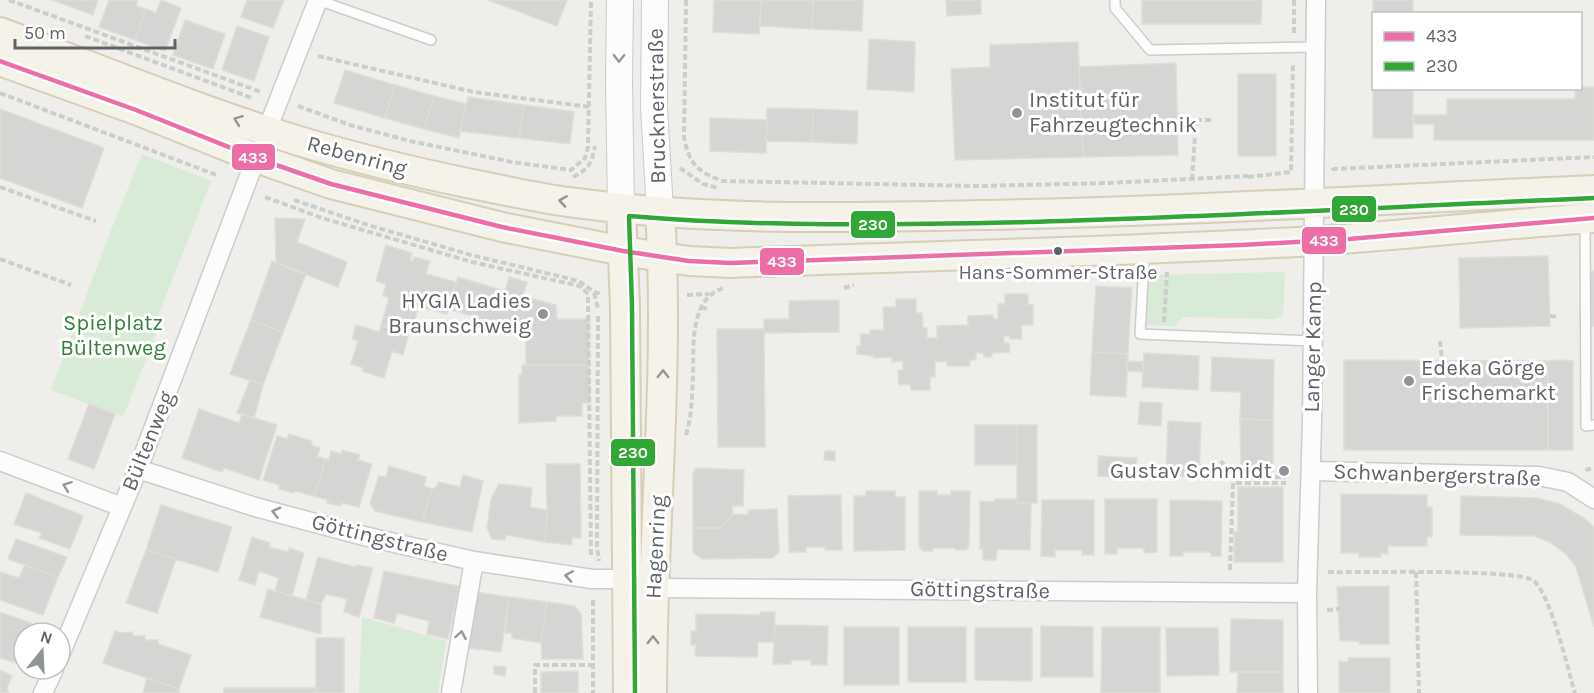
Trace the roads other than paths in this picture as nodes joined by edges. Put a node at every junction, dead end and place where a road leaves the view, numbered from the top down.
1 (318, 0) edge
2 (620, 0) edge
3 (655, 0) edge
4 (1115, 0) edge
5 (1316, 0) edge
6 (0, 32) edge
7 (431, 40) dead end
8 (1315, 47) junction
9 (0, 61) edge
10 (267, 130) junction
11 (256, 158) junction
12 (1594, 190) edge
13 (1314, 203) junction
14 (621, 208) junction
15 (660, 212) junction
16 (1589, 219) edge
17 (1314, 240) junction
18 (623, 250) junction
19 (663, 258) junction
20 (1144, 263) dead end
21 (1312, 341) junction
22 (1594, 425) edge
23 (0, 461) edge
24 (138, 469) junction
25 (1311, 471) junction
26 (1594, 499) edge
27 (122, 507) junction
28 (474, 561) junction
29 (627, 582) junction
30 (1307, 593) junction
31 (72, 626) edge
32 (451, 693) edge
33 (628, 693) edge
34 (652, 693) edge
35 (1308, 693) edge

1 - 7 lane
1 - 10 street
2 -> 14 main road, Brucknerstraße
3 - 15 main road, Brucknerstraße
4 - 8 lane
5 - 8 street, Langer Kamp
10 -> 6 main road, Rebenring
8 - 13 street, Langer Kamp
9 - 11 main road, Rebenring
14 -> 10 main road, Rebenring
11 - 18 main road, Rebenring
11 - 24 street, Bültenweg
12 - 13 main road
13 - 15 main road
13 - 17 street, Langer Kamp
14 - 15 main road, Rebenring
14 - 18 main road, Hagenring
15 - 19 main road, Hagenring
16 - 17 main road
16 - 22 lane
17 - 19 main road
17 - 21 street, Langer Kamp
18 - 19 main road, Rebenring
18 - 29 main road, Hagenring
29 -> 19 main road, Hagenring
20 - 21 lane
21 - 25 street, Langer Kamp
27 -> 23 street
24 - 27 street, Bültenweg
28 -> 24 street, Göttingstraße
25 - 26 street, Schwanbergerstraße
25 - 30 street, Langer Kamp
27 - 31 street, Bültenweg
29 -> 28 street, Göttingstraße
32 -> 28 street
29 - 30 street, Göttingstraße
29 - 33 main road, Hagenring
34 -> 29 main road, Hagenring
30 - 35 street, Langer Kamp

